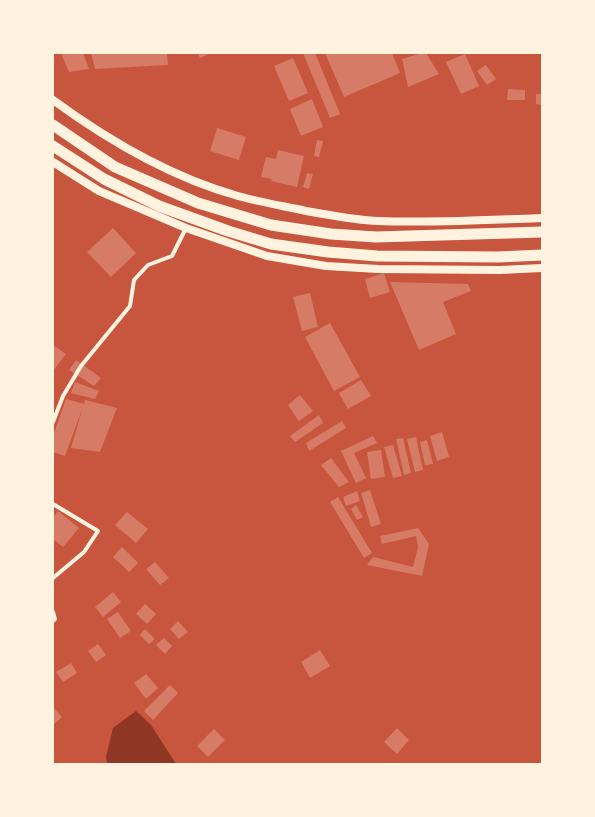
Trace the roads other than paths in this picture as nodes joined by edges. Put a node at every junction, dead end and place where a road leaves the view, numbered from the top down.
1 (53, 100) edge
2 (53, 125) edge
3 (53, 146) edge
4 (53, 162) edge
5 (542, 218) edge
6 (186, 228) junction
7 (542, 232) edge
8 (542, 255) edge
9 (542, 268) edge
10 (53, 422) edge
11 (53, 504) edge
12 (53, 578) edge
13 (53, 612) edge
14 (53, 621) edge

1 - 5 main road
2 - 7 highway
3 - 8 highway
4 - 6 main road
6 - 9 main road
6 - 10 street
11 - 12 street
13 - 14 street

